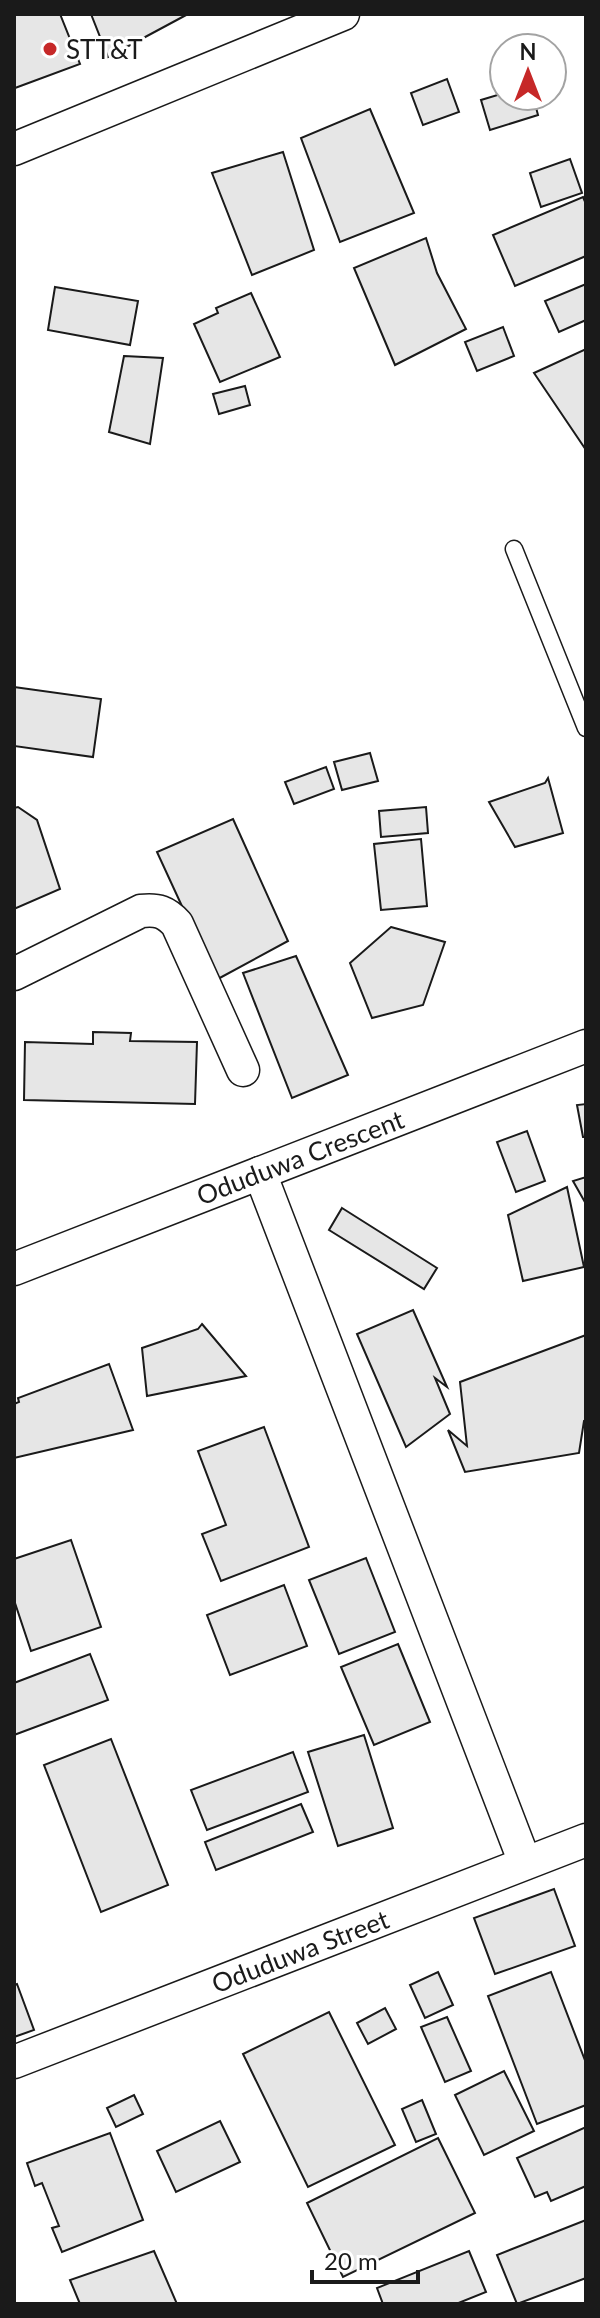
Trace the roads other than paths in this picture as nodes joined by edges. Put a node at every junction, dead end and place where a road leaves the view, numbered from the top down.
1 (343, 14) edge
2 (14, 149) edge
3 (514, 549) dead end
4 (586, 728) edge
5 (14, 974) edge
6 (586, 1046) edge
7 (243, 1070) dead end
8 (260, 1173) junction
9 (14, 1269) edge
10 (586, 1840) edge
11 (525, 1863) junction
12 (14, 2062) edge

1 - 2 street
3 - 4 lane
5 - 7 street
6 - 8 street, Oduduwa Crescent
8 - 9 street, Oduduwa Crescent
8 - 11 street
10 - 11 street, Oduduwa Street
11 - 12 street, Oduduwa Street

